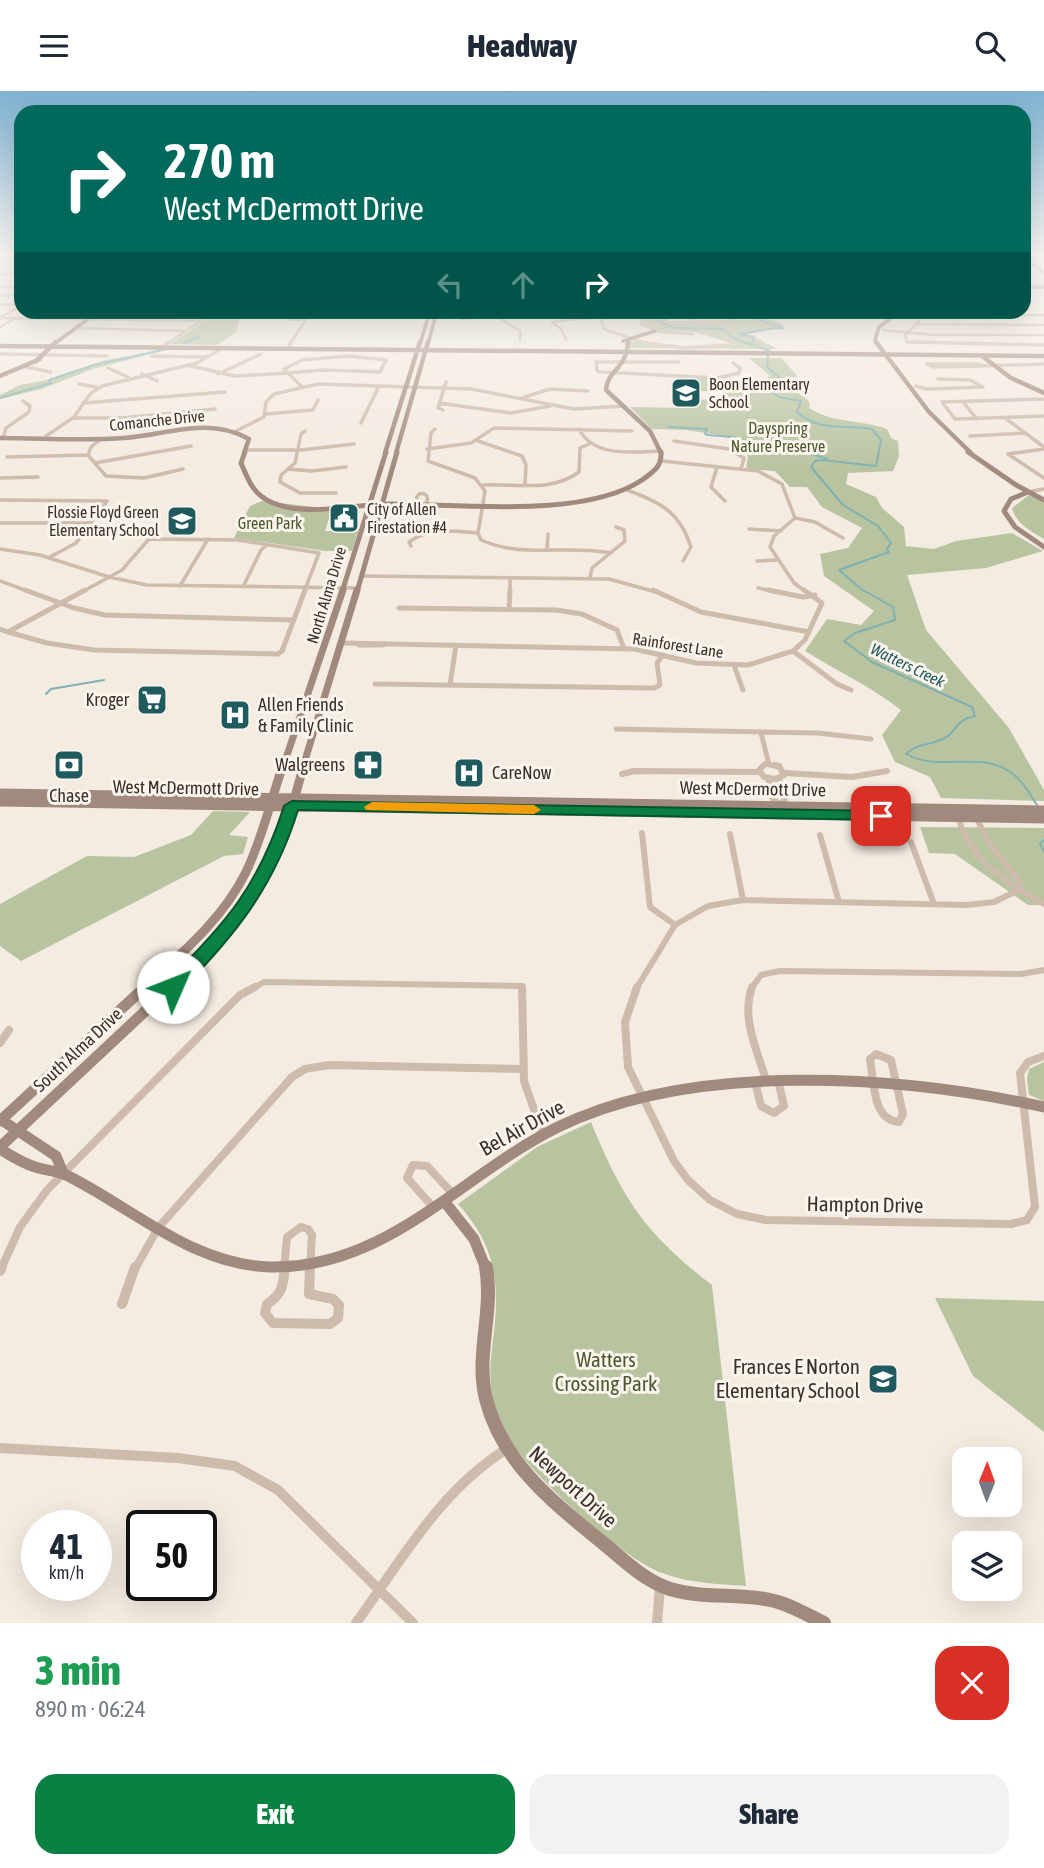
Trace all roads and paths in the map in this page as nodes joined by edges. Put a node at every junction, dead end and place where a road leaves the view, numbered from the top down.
1 (192, 327) edge
2 (301, 327) edge
3 (424, 327) edge
4 (432, 327) edge
5 (514, 327) edge
6 (559, 327) edge
7 (603, 327) edge
8 (647, 327) edge
9 (883, 327) edge
10 (886, 327) edge
11 (913, 327) edge
12 (78, 328) joint
13 (883, 330) junction
14 (185, 331) junction
15 (655, 331) junction
16 (906, 333) junction
17 (693, 334) dead end
18 (1037, 335) junction
19 (1044, 335) edge
20 (520, 340) dead end
21 (566, 340) dead end
22 (629, 340) junction
23 (1044, 343) edge
24 (0, 344) edge
25 (58, 345) junction
26 (165, 345) junction
27 (731, 345) dead end
28 (51, 346) junction
29 (289, 346) junction
30 (337, 346) junction
31 (223, 347) junction
32 (301, 349) junction
33 (417, 349) junction
34 (426, 349) junction
35 (567, 349) junction
36 (727, 350) junction
37 (512, 351) junction
38 (623, 351) junction
39 (865, 351) junction
40 (750, 352) junction
41 (781, 352) junction
42 (261, 353) dead end
43 (682, 353) junction
44 (887, 353) junction
45 (0, 354) edge
46 (40, 354) junction
47 (48, 354) junction
48 (828, 354) junction
49 (1043, 354) edge
50 (982, 355) junction
51 (107, 356) dead end
52 (152, 356) dead end
53 (989, 356) junction
54 (210, 357) junction
55 (36, 361) junction
56 (625, 361) junction
57 (413, 362) junction
58 (679, 362) dead end
59 (733, 363) dead end
60 (1037, 364) junction
61 (1044, 364) edge
62 (187, 365) junction
63 (995, 365) junction
64 (983, 366) junction
65 (26, 367) junction
66 (930, 367) junction
67 (108, 368) dead end
68 (420, 370) junction
69 (1044, 370) edge
70 (51, 372) dead end
71 (287, 373) junction
72 (142, 374) junction
73 (613, 374) junction
74 (217, 375) junction
75 (0, 376) edge
76 (128, 377) junction
77 (939, 379) junction
78 (157, 381) dead end
79 (446, 382) dead end
80 (79, 384) dead end
81 (496, 385) dead end
82 (301, 386) junction
83 (98, 387) junction
84 (378, 387) junction
85 (405, 388) junction
86 (415, 388) junction
87 (442, 388) junction
88 (946, 389) junction
89 (975, 389) junction
90 (588, 390) dead end
91 (924, 390) junction
92 (488, 391) junction
93 (225, 392) dead end
94 (1044, 393) edge
95 (520, 399) junction
96 (1044, 399) edge
97 (318, 400) dead end
98 (23, 401) dead end
99 (962, 402) junction
100 (987, 402) junction
101 (439, 403) junction
102 (83, 404) junction
103 (625, 406) junction
104 (550, 407) junction
105 (215, 409) dead end
106 (443, 410) dead end
107 (266, 414) junction
108 (1044, 416) edge
109 (74, 418) junction
110 (1005, 418) junction
111 (977, 419) junction
112 (361, 422) dead end
113 (436, 429) dead end
114 (579, 429) junction
115 (236, 431) junction
116 (305, 431) dead end
117 (632, 431) dead end
118 (1025, 433) junction
119 (46, 436) junction
120 (970, 436) dead end
121 (103, 437) junction
122 (1, 438) edge
123 (478, 440) junction
124 (674, 441) dead end
125 (591, 443) junction
126 (354, 444) dead end
127 (191, 446) dead end
128 (524, 447) dead end
129 (1044, 448) edge
130 (427, 449) junction
131 (246, 450) junction
132 (298, 450) junction
133 (513, 450) junction
134 (661, 451) junction
135 (88, 455) junction
136 (7, 457) dead end
137 (662, 461) junction
138 (94, 463) junction
139 (346, 467) dead end
140 (438, 467) junction
141 (470, 467) dead end
142 (717, 467) junction
143 (288, 469) junction
144 (741, 469) junction
145 (183, 470) dead end
146 (426, 471) dead end
147 (460, 472) junction
148 (38, 477) dead end
149 (0, 478) edge
150 (1044, 478) edge
151 (525, 484) junction
152 (483, 485) junction
153 (1044, 489) edge
154 (627, 490) junction
155 (1030, 491) junction
156 (336, 492) dead end
157 (1044, 498) edge
158 (0, 500) edge
159 (725, 501) dead end
160 (368, 505) junction
161 (382, 505) junction
162 (482, 506) junction
163 (795, 518) junction
164 (0, 523) edge
165 (92, 523) junction
166 (616, 527) dead end
167 (749, 529) dead end
168 (781, 531) junction
169 (478, 533) junction
170 (548, 534) dead end
171 (843, 538) dead end
172 (208, 539) junction
173 (268, 544) junction
174 (411, 546) dead end
175 (1044, 547) edge
176 (0, 549) edge
177 (547, 549) junction
178 (611, 553) junction
179 (50, 557) junction
180 (778, 560) junction
181 (683, 561) dead end
182 (757, 561) dead end
183 (362, 576) junction
184 (109, 577) junction
185 (510, 577) junction
186 (590, 578) junction
187 (0, 581) edge
188 (180, 586) junction
189 (243, 587) junction
190 (306, 587) junction
191 (343, 588) junction
192 (358, 588) junction
193 (758, 588) dead end
194 (815, 596) junction
195 (62, 603) junction
196 (399, 608) dead end
197 (509, 609) junction
198 (294, 620) junction
199 (0, 629) edge
200 (7, 632) junction
201 (809, 632) junction
202 (326, 643) junction
203 (341, 643) junction
204 (456, 645) junction
205 (624, 649) junction
206 (793, 651) junction
207 (663, 655) junction
208 (734, 665) junction
209 (375, 684) dead end
210 (450, 685) junction
211 (743, 690) dead end
212 (851, 690) dead end
213 (616, 729) dead end
214 (761, 733) junction
215 (871, 739) dead end
216 (769, 764) junction
217 (887, 771) dead end
218 (759, 772) junction
219 (622, 774) dead end
220 (782, 776) junction
221 (768, 778) junction
222 (0, 793) edge
223 (100, 798) junction
224 (0, 801) edge
225 (271, 801) junction
226 (293, 801) junction
227 (961, 808) junction
228 (781, 810) junction
229 (1044, 810) edge
230 (1019, 814) junction
231 (955, 817) junction
232 (976, 817) junction
233 (1044, 819) edge
234 (642, 833) dead end
235 (730, 834) dead end
236 (820, 835) dead end
237 (911, 842) dead end
238 (1021, 889) junction
239 (743, 900) junction
240 (839, 902) junction
241 (934, 904) junction
242 (1044, 904) edge
243 (674, 925) junction
244 (1044, 971) edge
245 (9, 1030) dead end
246 (0, 1043) edge
247 (1044, 1056) edge
248 (521, 1069) junction
249 (766, 1080) junction
250 (874, 1084) junction
251 (897, 1086) junction
252 (644, 1097) junction
253 (1023, 1102) junction
254 (1044, 1107) edge
255 (0, 1120) edge
256 (18, 1130) junction
257 (543, 1135) junction
258 (0, 1148) edge
259 (59, 1176) junction
260 (444, 1201) junction
261 (158, 1229) junction
262 (310, 1265) junction
263 (285, 1267) junction
264 (0, 1271) edge
265 (122, 1304) dead end
266 (0, 1448) edge
267 (505, 1450) junction
268 (660, 1585) junction
269 (379, 1592) junction
270 (356, 1623) edge
271 (412, 1623) edge
272 (657, 1623) edge
273 (824, 1623) edge

1 - 14 street
2 - 29 street
3 - 33 main road, North Alma Drive
4 - 34 main road, North Alma Drive
5 - 20 street
6 - 21 street
7 - 22 street
8 - 15 street
9 - 44 main road
10 - 13 main road
11 - 16 street
12 - 14 street
12 - 25 street
13 - 16 street
13 - 44 main road
14 - 26 street
15 - 17 street
15 - 22 main road
16 - 18 street
16 - 23 street
18 - 19 street
18 - 23 street
22 - 27 street
22 - 38 main road
24 - 25 main road
24 - 28 main road
25 - 26 main road
25 - 28 street
25 - 31 main road
25 - 47 main road
26 - 31 main road
28 - 46 street
29 - 30 main road
29 - 31 main road
30 - 32 street
30 - 33 main road
31 - 32 main road
31 - 54 street
32 - 33 main road
33 - 34 street
33 - 57 main road, North Alma Drive
34 - 35 main road
34 - 37 main road
34 - 68 main road, North Alma Drive
35 - 37 main road
35 - 38 main road
36 - 38 main road
36 - 40 main road
36 - 43 main road
37 - 38 main road
38 - 43 main road
38 - 56 main road
39 - 41 main road
39 - 44 main road
39 - 48 main road
40 - 41 main road
40 - 43 main road
41 - 48 main road
42 - 74 street
44 - 48 main road
44 - 49 main road
44 - 50 main road
44 - 91 main road
44 - 155 main road
45 - 46 street
46 - 47 street
46 - 55 street
47 - 51 street
47 - 55 main road
49 - 50 main road
49 - 53 main road
50 - 53 main road
50 - 63 main road
52 - 54 street
53 - 63 main road
54 - 62 street
55 - 65 main road
56 - 58 street
56 - 73 main road
56 - 73 street
57 - 68 main road
57 - 85 main road, North Alma Drive
59 - 73 street
60 - 61 street
60 - 63 street
60 - 69 street
62 - 72 street
62 - 74 street
63 - 64 street
63 - 94 main road
64 - 66 street
64 - 66 street
65 - 70 street
65 - 75 main road
66 - 77 street
67 - 76 street
68 - 86 main road, North Alma Drive
71 - 71 street
71 - 74 street
71 - 82 street
72 - 76 street
72 - 78 street
73 - 103 main road
76 - 83 street
77 - 88 street
77 - 89 street
79 - 87 street
80 - 83 street
81 - 92 street
82 - 84 street
82 - 107 street
83 - 102 street
84 - 85 street
84 - 112 street
85 - 86 street
85 - 160 main road, North Alma Drive
86 - 87 street
86 - 161 main road, North Alma Drive
87 - 92 street
87 - 101 street
88 - 89 street
88 - 91 street
89 - 100 street
90 - 95 street
91 - 155 main road
92 - 95 street
93 - 102 street
95 - 104 street
96 - 100 street
97 - 107 street
98 - 122 street
99 - 100 street
99 - 111 street
99 - 111 street
101 - 104 street
101 - 106 street
102 - 109 street
103 - 104 street
103 - 134 main road
105 - 109 street
107 - 115 street
108 - 110 street
109 - 119 street
110 - 111 street
110 - 118 street
113 - 130 street
114 - 117 street
114 - 123 street
114 - 125 street
115 - 121 main road, Comanche Drive
115 - 131 main road
116 - 132 street
118 - 120 street
118 - 129 street
119 - 121 main road, Comanche Drive
119 - 122 main road, Comanche Drive
121 - 135 street
123 - 130 street
123 - 133 street
124 - 144 street
125 - 134 street
125 - 151 street
126 - 132 street
127 - 138 street
128 - 133 street
129 - 150 street
130 - 140 street
131 - 132 street
131 - 160 main road
132 - 143 street
133 - 151 street
134 - 137 main road
135 - 136 street
135 - 138 street
137 - 142 street
137 - 154 main road
138 - 145 street
139 - 143 street
140 - 146 street
140 - 147 street
141 - 147 street
142 - 144 street
142 - 159 street
143 - 156 street
144 - 163 street
147 - 152 street
148 - 149 street
151 - 152 street
152 - 162 street
153 - 155 street
154 - 162 main road
154 - 181 street
155 - 157 main road
155 - 175 main road
158 - 165 street
160 - 161 main road
160 - 191 main road, North Alma Drive
161 - 162 main road
161 - 183 main road, North Alma Drive
162 - 169 street
163 - 168 street
163 - 171 street
164 - 165 street
165 - 179 street
166 - 178 street
167 - 168 street
168 - 180 street
169 - 174 street
169 - 177 street
170 - 177 street
172 - 173 street
172 - 184 street
172 - 188 street
173 - 189 street
173 - 190 street
176 - 179 street
177 - 178 street
178 - 186 street
179 - 184 street
180 - 182 street
180 - 194 street
183 - 185 street
183 - 192 main road, North Alma Drive
184 - 188 street
184 - 195 street
185 - 186 street
185 - 197 street
186 - 201 street
187 - 195 street
188 - 189 street
189 - 190 street
190 - 191 street
190 - 198 street
191 - 192 street
191 - 202 main road, North Alma Drive
192 - 203 main road, North Alma Drive
193 - 194 street
194 - 201 street
195 - 198 street
195 - 200 street
196 - 197 street
197 - 205 street
198 - 200 street
199 - 200 street
201 - 206 street
202 - 203 main road
202 - 225 main road, North Alma Drive
203 - 204 street, Rainforest Lane
203 - 226 main road, North Alma Drive
204 - 205 street, Rainforest Lane
204 - 210 street
205 - 207 street, Rainforest Lane
206 - 208 street, Rainforest Lane
206 - 212 street
207 - 208 street, Rainforest Lane
207 - 210 street
208 - 211 street
209 - 210 street
213 - 214 street
214 - 215 street
214 - 216 street
216 - 218 street
216 - 220 street
217 - 220 street
218 - 219 street
218 - 221 street
220 - 221 street
220 - 228 street
221 - 228 street
222 - 223 main road, West McDermott Drive
223 - 224 main road, West McDermott Drive
223 - 225 main road, West McDermott Drive
225 - 226 main road, West McDermott Drive
225 - 255 main road, South Alma Drive
226 - 228 main road, West McDermott Drive
226 - 256 main road, South Alma Drive
227 - 228 main road, West McDermott Drive
227 - 230 main road, West McDermott Drive
227 - 231 street
227 - 232 street
228 - 231 main road, West McDermott Drive
229 - 230 main road, West McDermott Drive
230 - 232 main road, West McDermott Drive
230 - 233 main road, West McDermott Drive
231 - 232 main road, West McDermott Drive
231 - 238 street
232 - 238 street
234 - 243 street
235 - 239 street
236 - 240 street
237 - 241 street
238 - 241 street
238 - 242 street
239 - 240 street
239 - 243 street
240 - 241 street
243 - 252 street, Hampton Drive
244 - 249 street
245 - 246 street
247 - 253 street, Hampton Drive
248 - 257 street
248 - 259 street
248 - 261 street
249 - 250 main road, Bel Air Drive
249 - 252 main road, Bel Air Drive
250 - 251 main road, Bel Air Drive
250 - 251 street
250 - 251 street
251 - 253 main road, Bel Air Drive
252 - 253 street, Hampton Drive
252 - 257 main road, Bel Air Drive
253 - 254 main road, Bel Air Drive
255 - 256 main road, Bel Air Drive
256 - 258 main road, South Alma Drive
256 - 259 main road, Bel Air Drive
257 - 260 main road, Bel Air Drive
258 - 259 main road, Bel Air Drive
259 - 261 main road, Bel Air Drive
259 - 264 street
260 - 260 street
260 - 262 main road, Bel Air Drive
260 - 267 main road, Newport Drive
261 - 263 main road, Bel Air Drive
261 - 265 street
262 - 263 main road, Bel Air Drive
262 - 263 street
262 - 263 street
266 - 269 street
267 - 268 main road, Newport Drive
267 - 269 street
268 - 272 street
268 - 273 main road, Newport Drive
269 - 270 street
269 - 271 street

